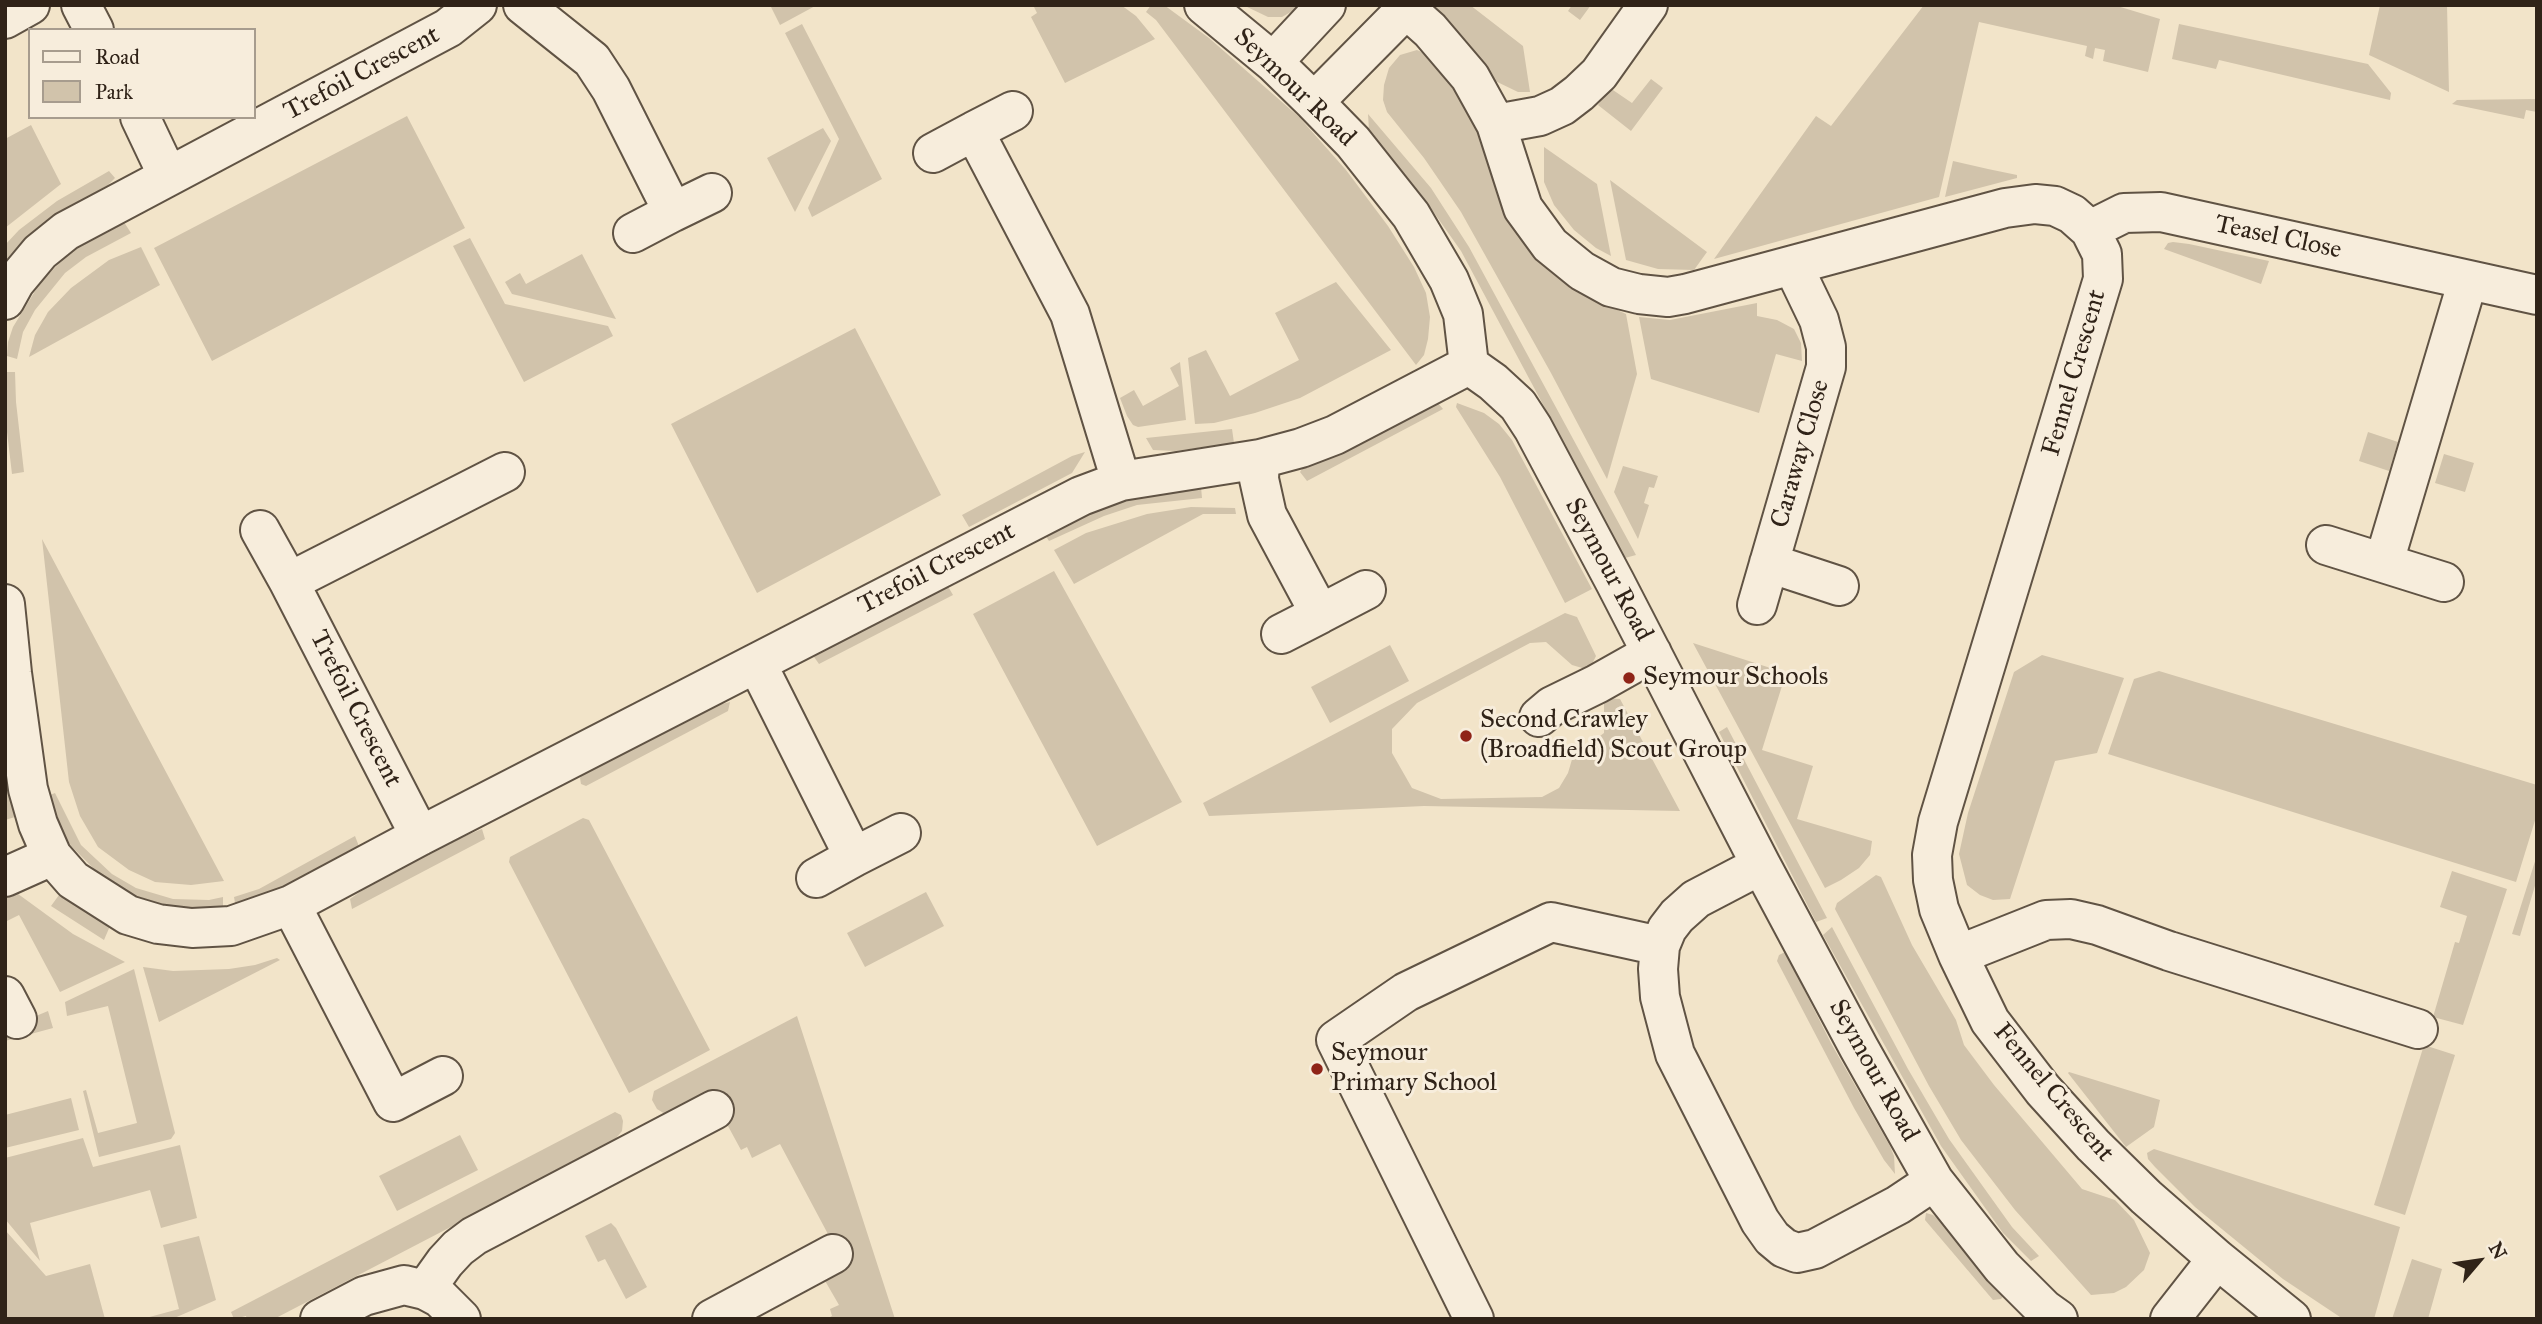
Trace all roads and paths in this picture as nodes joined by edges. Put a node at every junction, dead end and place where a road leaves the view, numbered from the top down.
1 (30, 5) edge
2 (81, 5) edge
3 (477, 5) edge
4 (523, 5) edge
5 (1203, 5) edge
6 (1326, 5) edge
7 (1648, 5) edge
8 (1404, 7) edge
9 (5, 19) edge
10 (93, 28) edge
11 (1273, 62) junction
12 (1314, 102) junction
13 (1013, 111) dead end
14 (140, 119) edge
15 (1496, 124) junction
16 (974, 131) junction
17 (933, 153) dead end
18 (168, 176) junction
19 (712, 193) dead end
20 (673, 212) junction
21 (2090, 230) junction
22 (633, 233) dead end
23 (1793, 266) junction
24 (2468, 280) junction
25 (2537, 295) edge
26 (5, 300) edge
27 (1469, 365) junction
28 (1260, 459) junction
29 (505, 472) dead end
30 (1121, 481) junction
31 (260, 530) dead end
32 (2326, 545) dead end
33 (2384, 562) junction
34 (1769, 563) junction
35 (289, 582) junction
36 (2444, 582) dead end
37 (1839, 586) dead end
38 (1366, 590) dead end
39 (5, 604) edge
40 (1757, 605) dead end
41 (1320, 614) junction
42 (1282, 634) dead end
43 (1651, 653) junction
44 (757, 664) junction
45 (1539, 717) dead end
46 (901, 833) dead end
47 (420, 836) junction
48 (52, 856) junction
49 (854, 857) junction
50 (1761, 865) junction
51 (5, 877) edge
52 (816, 878) dead end
53 (291, 905) junction
54 (1660, 946) junction
55 (1958, 955) junction
56 (2418, 1029) dead end
57 (443, 1076) dead end
58 (714, 1110) dead end
59 (1934, 1181) junction
60 (833, 1254) dead end
61 (2217, 1259) junction
62 (425, 1290) junction
63 (374, 1307) edge
64 (320, 1319) edge
65 (461, 1319) edge
66 (712, 1319) edge
67 (1474, 1319) edge
68 (2058, 1319) edge
69 (2170, 1319) edge
70 (2291, 1319) edge

1 - 9 street
2 - 10 street
3 - 18 street, Trefoil Crescent
4 - 20 street
5 - 11 street, Seymour Road
6 - 11 street
7 - 15 street
8 - 12 street
8 - 15 street
11 - 12 street, Seymour Road
12 - 27 street, Seymour Road
13 - 16 street
14 - 18 street
15 - 23 street
16 - 17 street
16 - 30 street
18 - 26 street, Trefoil Crescent
19 - 20 street
20 - 22 street
21 - 23 street
21 - 24 street, Teasel Close
21 - 55 street, Fennel Crescent
23 - 34 street, Caraway Close
24 - 25 street, Teasel Close
24 - 33 street
27 - 28 street, Trefoil Crescent
27 - 43 street, Seymour Road
28 - 30 street, Trefoil Crescent
28 - 41 street
29 - 35 street
30 - 44 street, Trefoil Crescent
31 - 35 street, Trefoil Crescent
32 - 33 street
33 - 36 street
34 - 37 street
34 - 40 street, Caraway Close
35 - 47 street, Trefoil Crescent
38 - 41 street
39 - 48 street, Trefoil Crescent
41 - 42 street
43 - 45 street
43 - 50 street, Seymour Road
44 - 47 street, Trefoil Crescent
44 - 49 street
46 - 49 street
47 - 53 street, Trefoil Crescent
48 - 51 street
48 - 53 street, Trefoil Crescent
49 - 52 street
50 - 54 street
50 - 59 street, Seymour Road
53 - 57 street
54 - 59 street
54 - 67 street
55 - 56 street
55 - 61 street, Fennel Crescent
58 - 62 street
59 - 68 street, Seymour Road
60 - 66 street
61 - 69 street
61 - 70 street, Fennel Crescent
62 - 63 street
62 - 65 street
63 - 64 street

